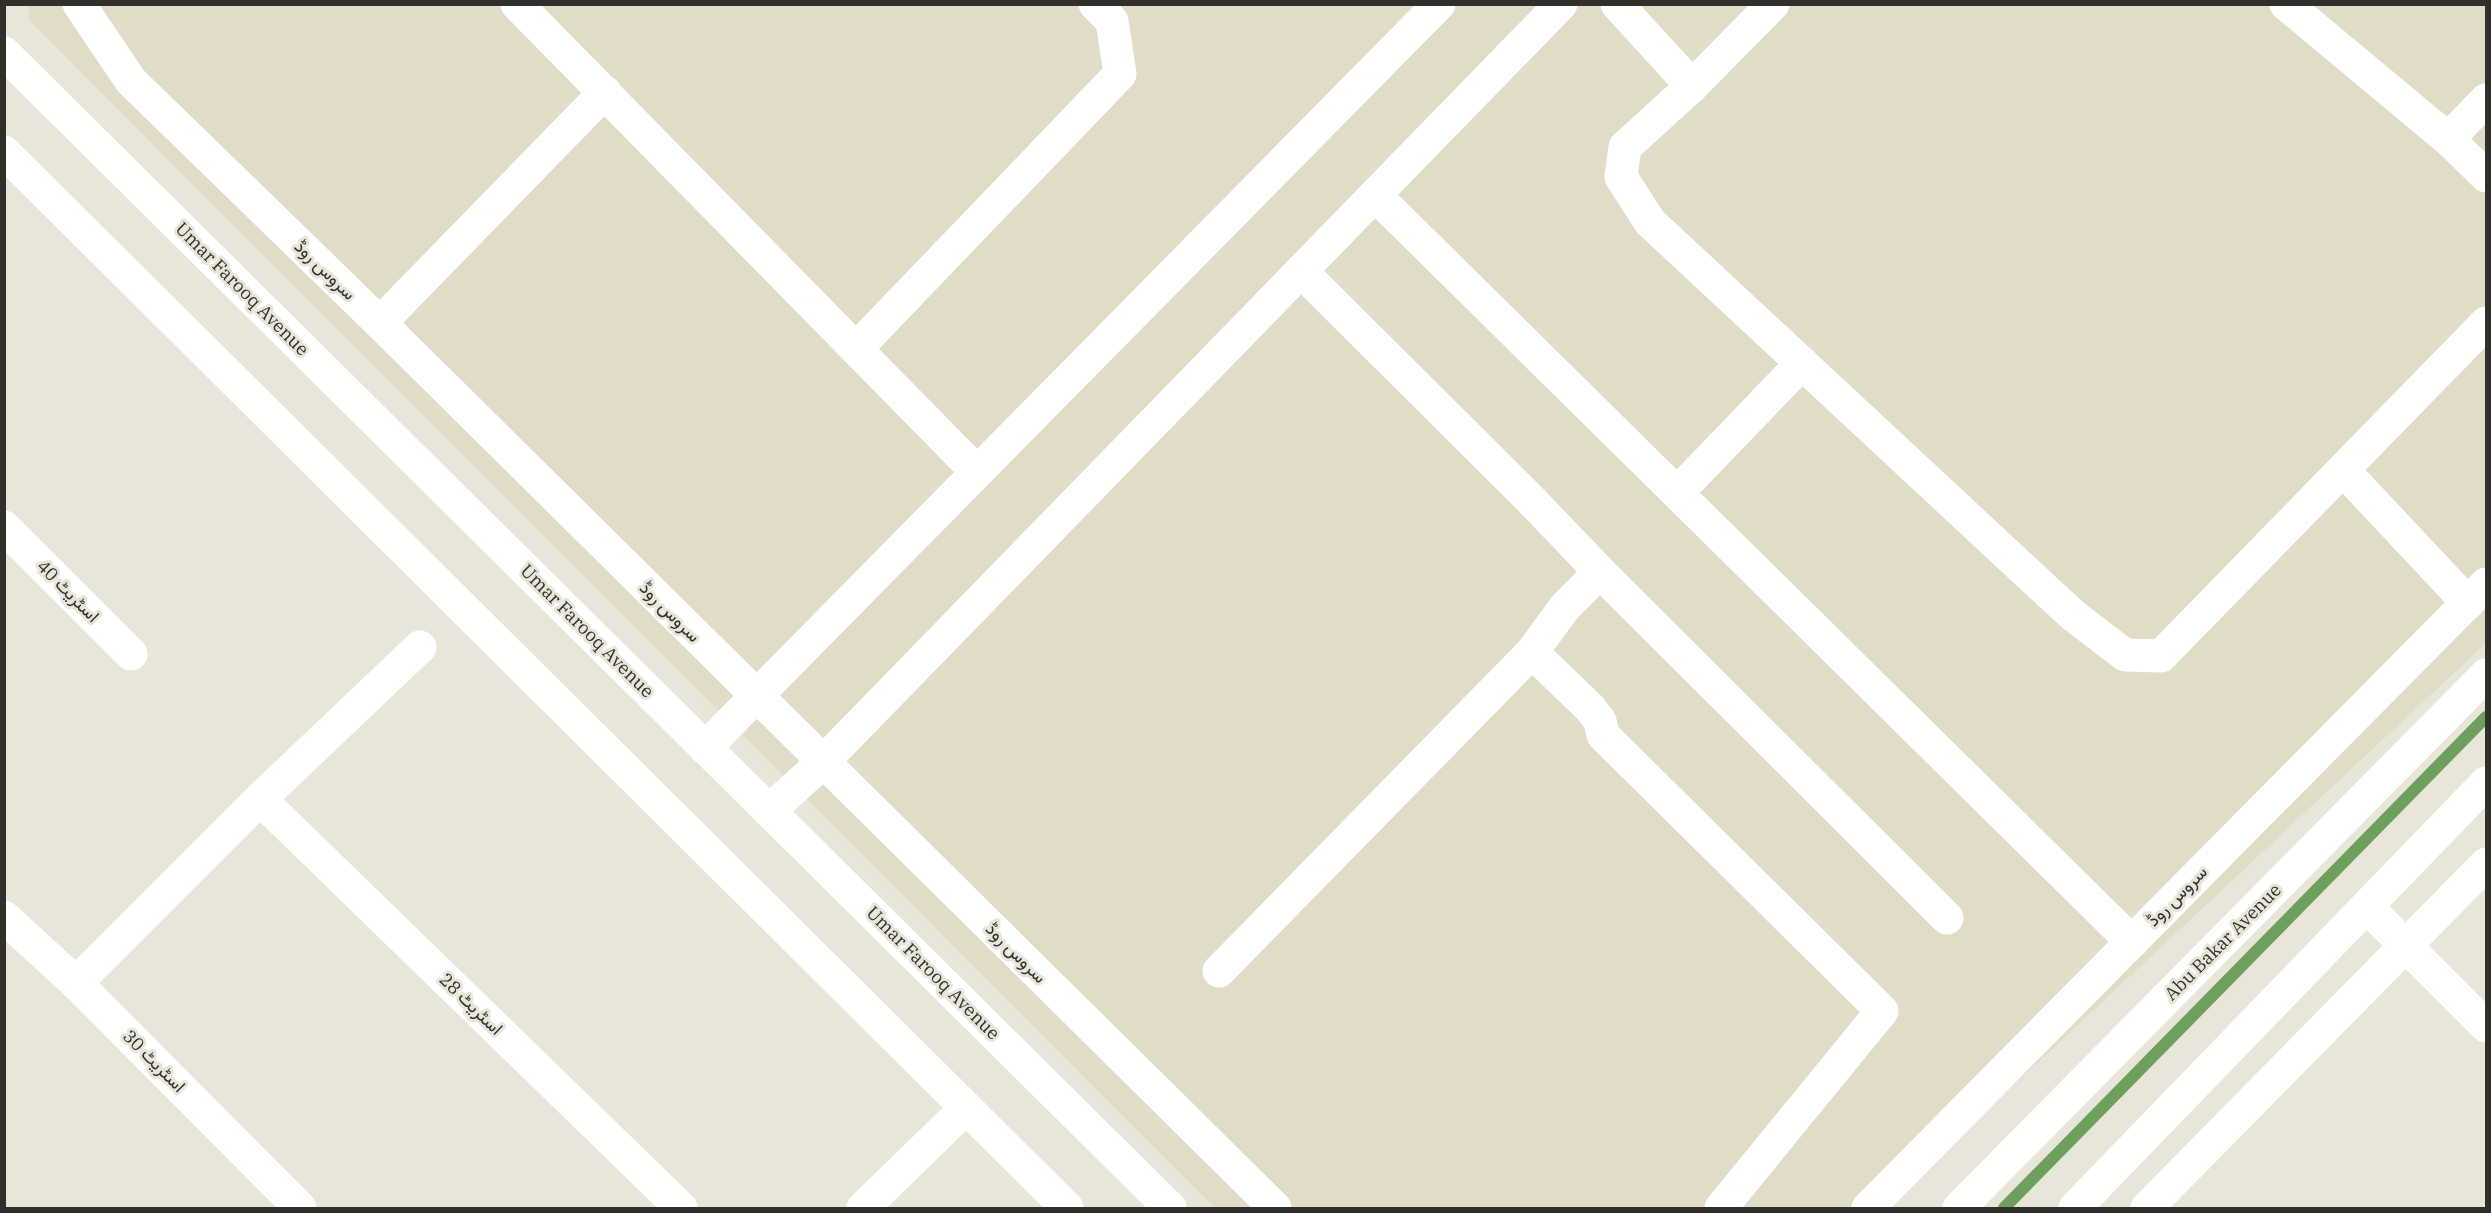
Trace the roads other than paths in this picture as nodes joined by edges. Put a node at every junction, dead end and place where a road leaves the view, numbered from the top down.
1 (78, 4) edge
2 (517, 4) edge
3 (1095, 4) edge
4 (1439, 4) edge
5 (1561, 4) edge
6 (1617, 4) edge
7 (1773, 4) edge
8 (2286, 4) edge
9 (4, 53) edge
10 (1692, 86) junction
11 (605, 92) junction
12 (2487, 100) edge
13 (2448, 139) junction
14 (4, 152) edge
15 (2487, 176) edge
16 (1375, 195) junction
17 (1301, 271) junction
18 (380, 323) junction
19 (2487, 323) edge
20 (856, 349) junction
21 (1803, 363) junction
22 (2343, 470) junction
23 (976, 472) junction
24 (1677, 494) junction
25 (4, 527) edge
26 (1600, 572) junction
27 (2477, 594) edge
28 (420, 647) dead end
29 (1532, 652) junction
30 (131, 654) dead end
31 (2487, 675) edge
32 (755, 696) junction
33 (705, 748) junction
34 (822, 763) junction
35 (2487, 783) edge
36 (261, 799) junction
37 (769, 811) junction
38 (2487, 864) edge
39 (2367, 907) junction
40 (4, 917) edge
41 (1947, 918) dead end
42 (2132, 942) junction
43 (2406, 947) junction
44 (1219, 971) dead end
45 (76, 983) junction
46 (2487, 1026) edge
47 (966, 1108) junction
48 (300, 1209) edge
49 (681, 1209) edge
50 (863, 1209) edge
51 (1067, 1209) edge
52 (1170, 1209) edge
53 (1275, 1209) edge
54 (1721, 1209) edge
55 (1868, 1209) edge
56 (1959, 1209) edge
57 (2075, 1209) edge
58 (2148, 1209) edge

1 - 18 street, سروس روڈ
2 - 11 street
3 - 20 street
4 - 23 street
5 - 16 street
6 - 10 street
7 - 10 street
8 - 13 street
9 - 33 street, Umar Farooq Avenue
10 - 21 street
11 - 18 street
11 - 20 street
12 - 13 street
13 - 15 street
14 - 47 street
16 - 17 street
16 - 24 street
17 - 26 street
17 - 34 street
18 - 32 street, سروس روڈ
19 - 22 street
20 - 23 street
21 - 22 street
21 - 24 street
22 - 27 street
23 - 32 street
24 - 42 street
25 - 30 street, اسٹریٹ 40
26 - 29 street
26 - 41 street
27 - 42 street, سروس روڈ
28 - 36 street
29 - 44 street
29 - 54 street
31 - 56 street, Abu Bakar Avenue
32 - 33 street
32 - 34 street, سروس روڈ
33 - 37 street, Umar Farooq Avenue
34 - 37 street
34 - 53 street, سروس روڈ
35 - 39 street
36 - 45 street
36 - 49 street, اسٹریٹ 28
37 - 52 street, Umar Farooq Avenue
38 - 43 street
39 - 43 street
39 - 57 street
40 - 45 street, اسٹریٹ 30
42 - 55 street, سروس روڈ
43 - 46 street
43 - 58 street
45 - 48 street, اسٹریٹ 30
47 - 50 street
47 - 51 street

